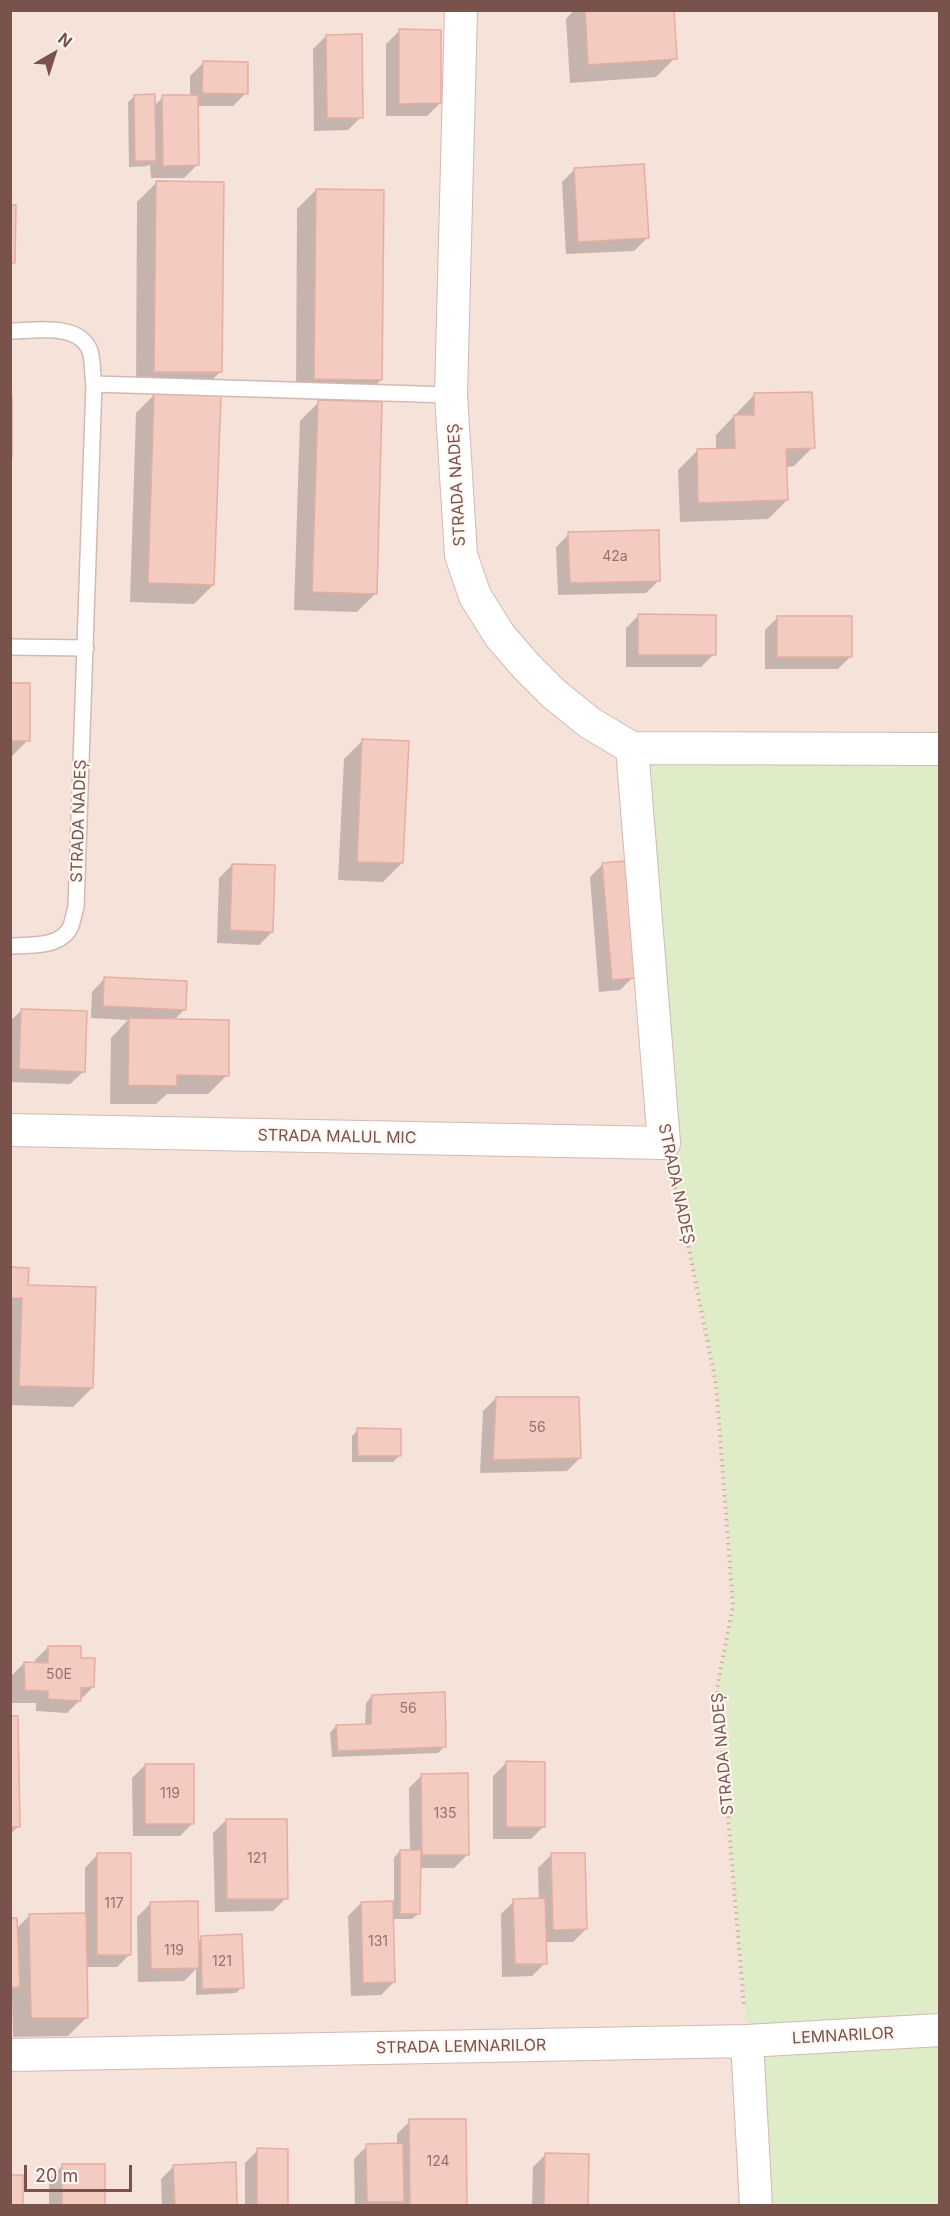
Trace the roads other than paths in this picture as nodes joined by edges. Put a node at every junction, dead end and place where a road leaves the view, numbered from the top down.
1 (461, 10) edge
2 (10, 331) edge
3 (94, 384) junction
4 (451, 395) junction
5 (10, 647) edge
6 (86, 648) junction
7 (632, 748) junction
8 (939, 749) edge
9 (10, 946) edge
10 (10, 1130) edge
11 (664, 1143) joint
12 (939, 2030) edge
13 (747, 2041) junction
14 (10, 2055) edge
15 (756, 2205) edge

1 - 4 street, STRADA NADEȘ
2 - 3 lane, STRADA NADEȘ
3 - 4 lane
3 - 6 lane, STRADA NADEȘ
4 - 7 street, STRADA NADEȘ
5 - 6 lane
6 - 9 lane, STRADA NADEȘ
7 - 8 street
7 - 11 street, STRADA NADEȘ
10 - 11 street, STRADA MALUL MIC
12 - 13 street, LEMNARILOR
13 - 14 street, STRADA LEMNARILOR
13 - 15 street

